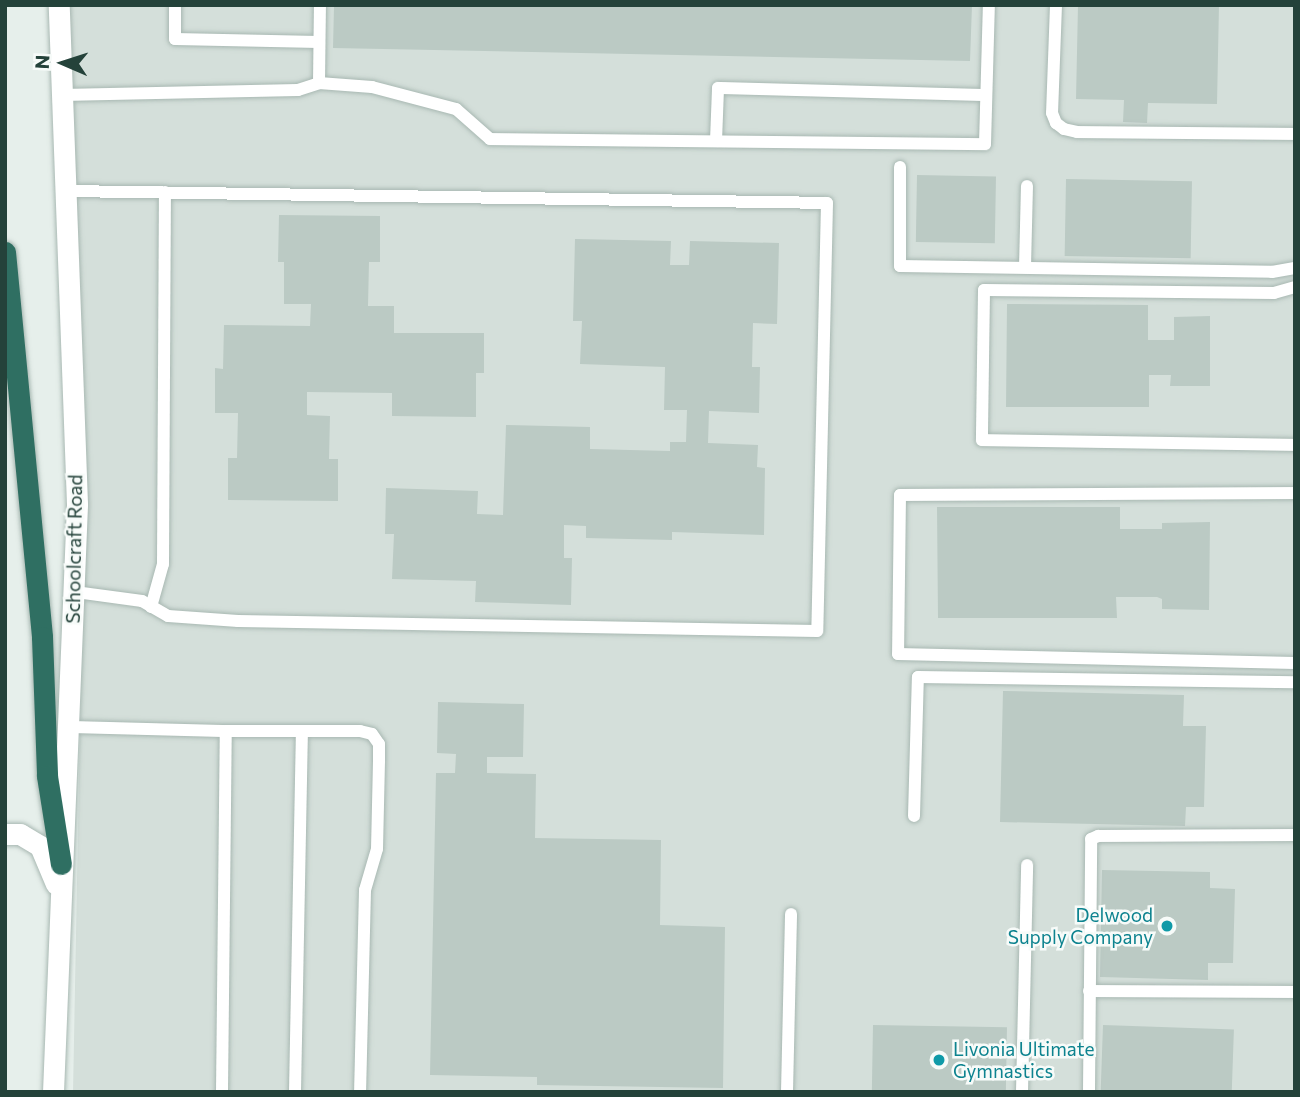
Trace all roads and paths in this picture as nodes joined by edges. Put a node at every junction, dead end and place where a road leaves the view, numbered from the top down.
1 (59, 5) edge
2 (176, 5) edge
3 (320, 5) edge
4 (989, 5) edge
5 (1056, 5) edge
6 (319, 42) junction
7 (319, 83) junction
8 (62, 95) junction
9 (986, 95) junction
10 (1295, 134) edge
11 (716, 141) junction
12 (900, 167) dead end
13 (1027, 186) dead end
14 (66, 191) junction
15 (165, 192) junction
16 (5, 252) edge
17 (1025, 267) junction
18 (1295, 268) edge
19 (1295, 287) edge
20 (1295, 445) edge
21 (1295, 493) edge
22 (75, 592) junction
23 (152, 607) junction
24 (1295, 663) edge
25 (1295, 682) edge
26 (68, 727) junction
27 (226, 731) junction
28 (302, 731) junction
29 (914, 817) dead end
30 (5, 834) edge
31 (1295, 835) edge
32 (61, 864) junction
33 (1027, 865) dead end
34 (60, 896) junction
35 (792, 914) dead end
36 (1089, 991) junction
37 (1295, 992) edge
38 (53, 1092) edge
39 (222, 1092) edge
40 (295, 1092) edge
41 (360, 1092) edge
42 (787, 1092) edge
43 (1022, 1092) edge
44 (1089, 1092) edge

1 - 8 main road, Schoolcraft Road
2 - 6 lane
3 - 6 lane
4 - 9 lane
5 - 10 lane
6 - 7 lane
7 - 8 lane
7 - 11 lane
8 - 14 main road, Schoolcraft Road
9 - 11 lane
9 - 11 lane
12 - 17 lane
13 - 17 lane
14 - 15 lane
14 - 22 main road, Schoolcraft Road
15 - 23 lane
15 - 23 lane
16 - 32 highway
17 - 18 lane
19 - 20 lane
21 - 24 lane
22 - 23 lane
22 - 26 main road, Schoolcraft Road
25 - 29 lane
26 - 27 lane
26 - 32 main road, Schoolcraft Road
27 - 28 lane
27 - 39 lane
28 - 40 lane
28 - 41 lane
30 - 34 main road
31 - 36 lane
32 - 34 main road, Schoolcraft Road
33 - 43 lane
34 - 38 main road, Schoolcraft Road
35 - 42 lane
36 - 37 lane
36 - 44 lane

